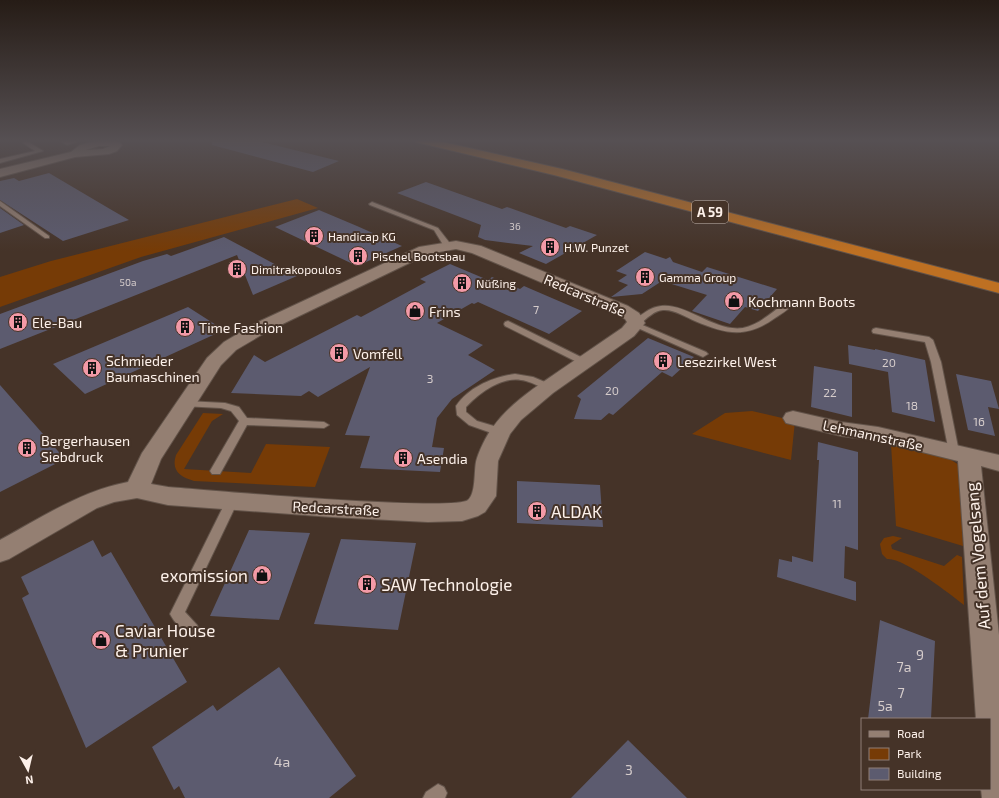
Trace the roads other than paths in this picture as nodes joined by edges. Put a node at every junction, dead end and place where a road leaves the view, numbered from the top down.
1 (577, 177) edge
2 (602, 177) edge
3 (0, 203) edge
4 (372, 204) dead end
5 (47, 237) dead end
6 (448, 246) junction
7 (999, 276) edge
8 (999, 288) edge
9 (788, 305) dead end
10 (508, 324) dead end
11 (635, 324) junction
12 (876, 330) dead end
13 (703, 354) dead end
14 (584, 362) junction
15 (550, 387) junction
16 (186, 404) junction
17 (793, 418) dead end
18 (244, 421) junction
19 (324, 425) dead end
20 (500, 432) junction
21 (961, 454) junction
22 (999, 463) edge
23 (216, 471) dead end
24 (138, 489) junction
25 (232, 501) junction
26 (0, 552) edge
27 (192, 629) dead end
28 (995, 709) edge
29 (999, 798) edge

1 - 8 highway, A 59
2 - 7 highway, A 59
3 - 5 lane
4 - 6 lane
6 - 11 street, Redcarstraße
6 - 16 street, Redcarstraße
9 - 11 lane
10 - 14 lane
11 - 13 lane
11 - 14 street, Redcarstraße
12 - 21 lane
14 - 15 street, Redcarstraße
15 - 20 street, Redcarstraße
15 - 20 lane
16 - 18 lane
16 - 24 street, Redcarstraße
17 - 21 street, Lehmannstraße
18 - 19 lane
18 - 23 lane
20 - 25 street, Redcarstraße
21 - 22 street, Lehmannstraße
21 - 28 street, Auf dem Vogelsang
24 - 25 street, Redcarstraße
24 - 26 street, Redcarstraße
25 - 27 lane
28 - 29 street, Auf dem Vogelsang

